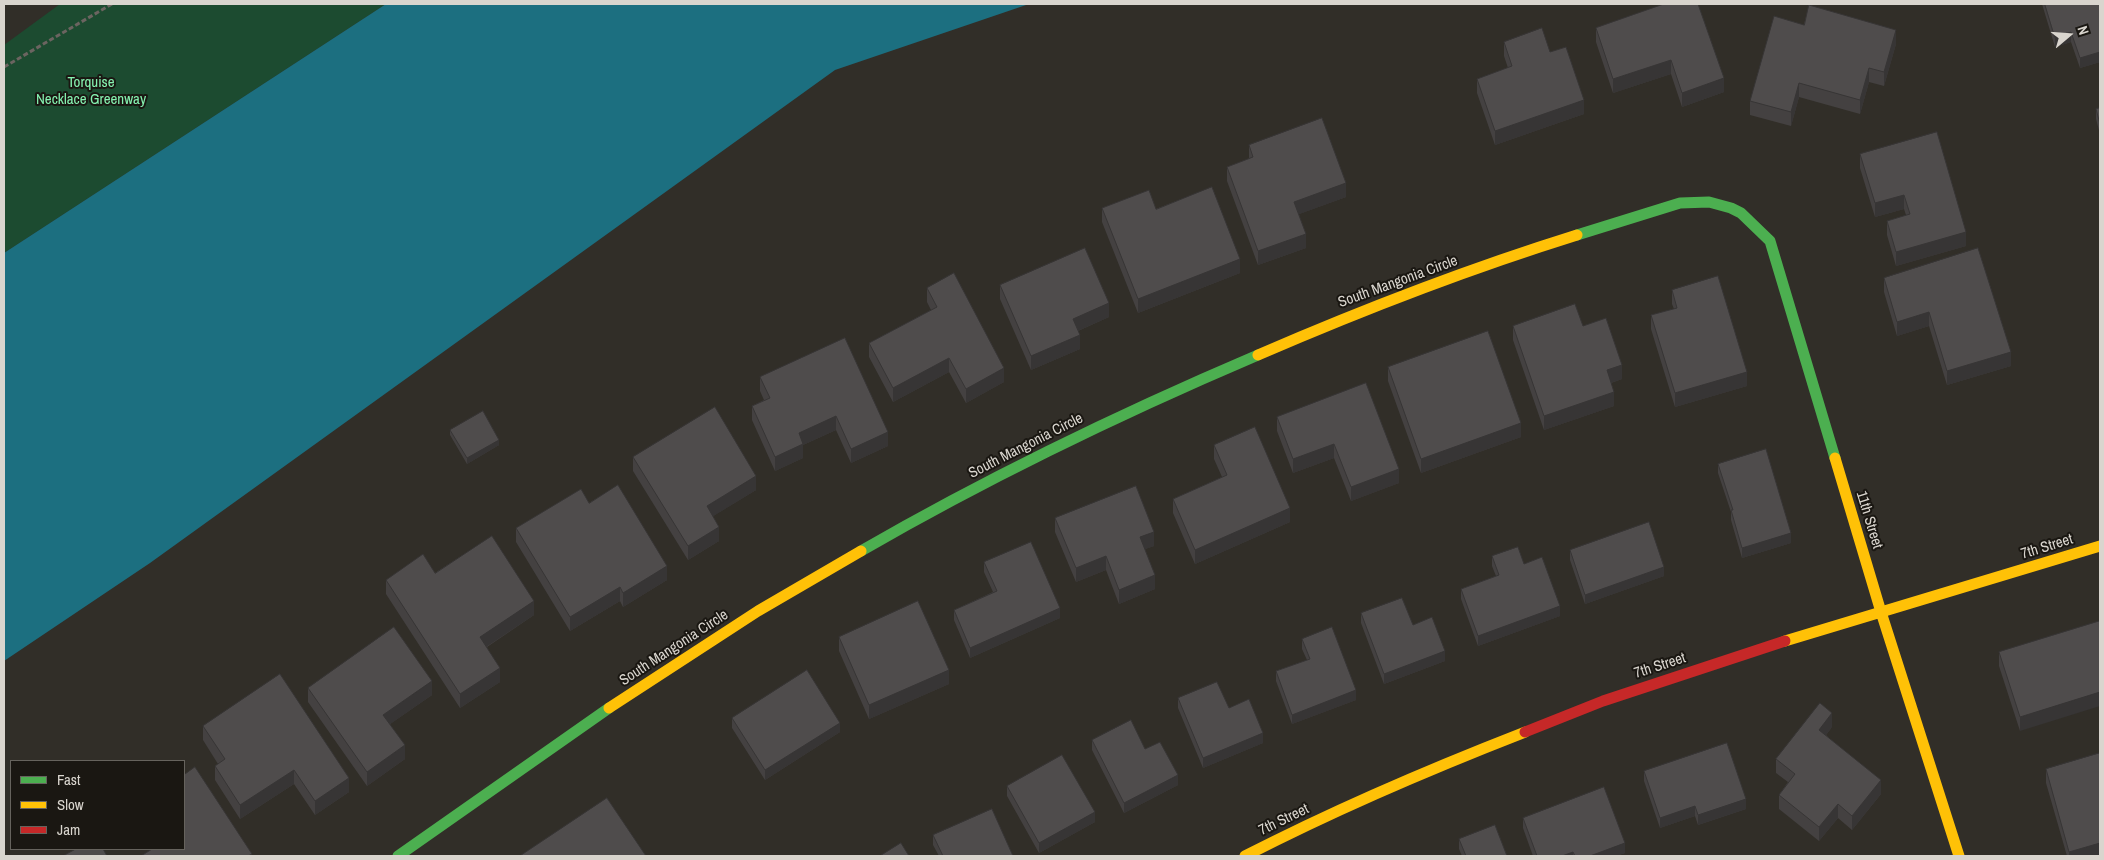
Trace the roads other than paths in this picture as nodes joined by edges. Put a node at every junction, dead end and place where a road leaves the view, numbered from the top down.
1 (1731, 207) joint
2 (2100, 546) edge
3 (1881, 612) junction
4 (398, 856) edge
5 (1245, 856) edge
6 (1959, 856) edge

1 - 3 street, 11th Street
1 - 4 street, South Mangonia Circle
2 - 3 street, 7th Street
3 - 5 street, 7th Street
3 - 6 street, 11th Street

